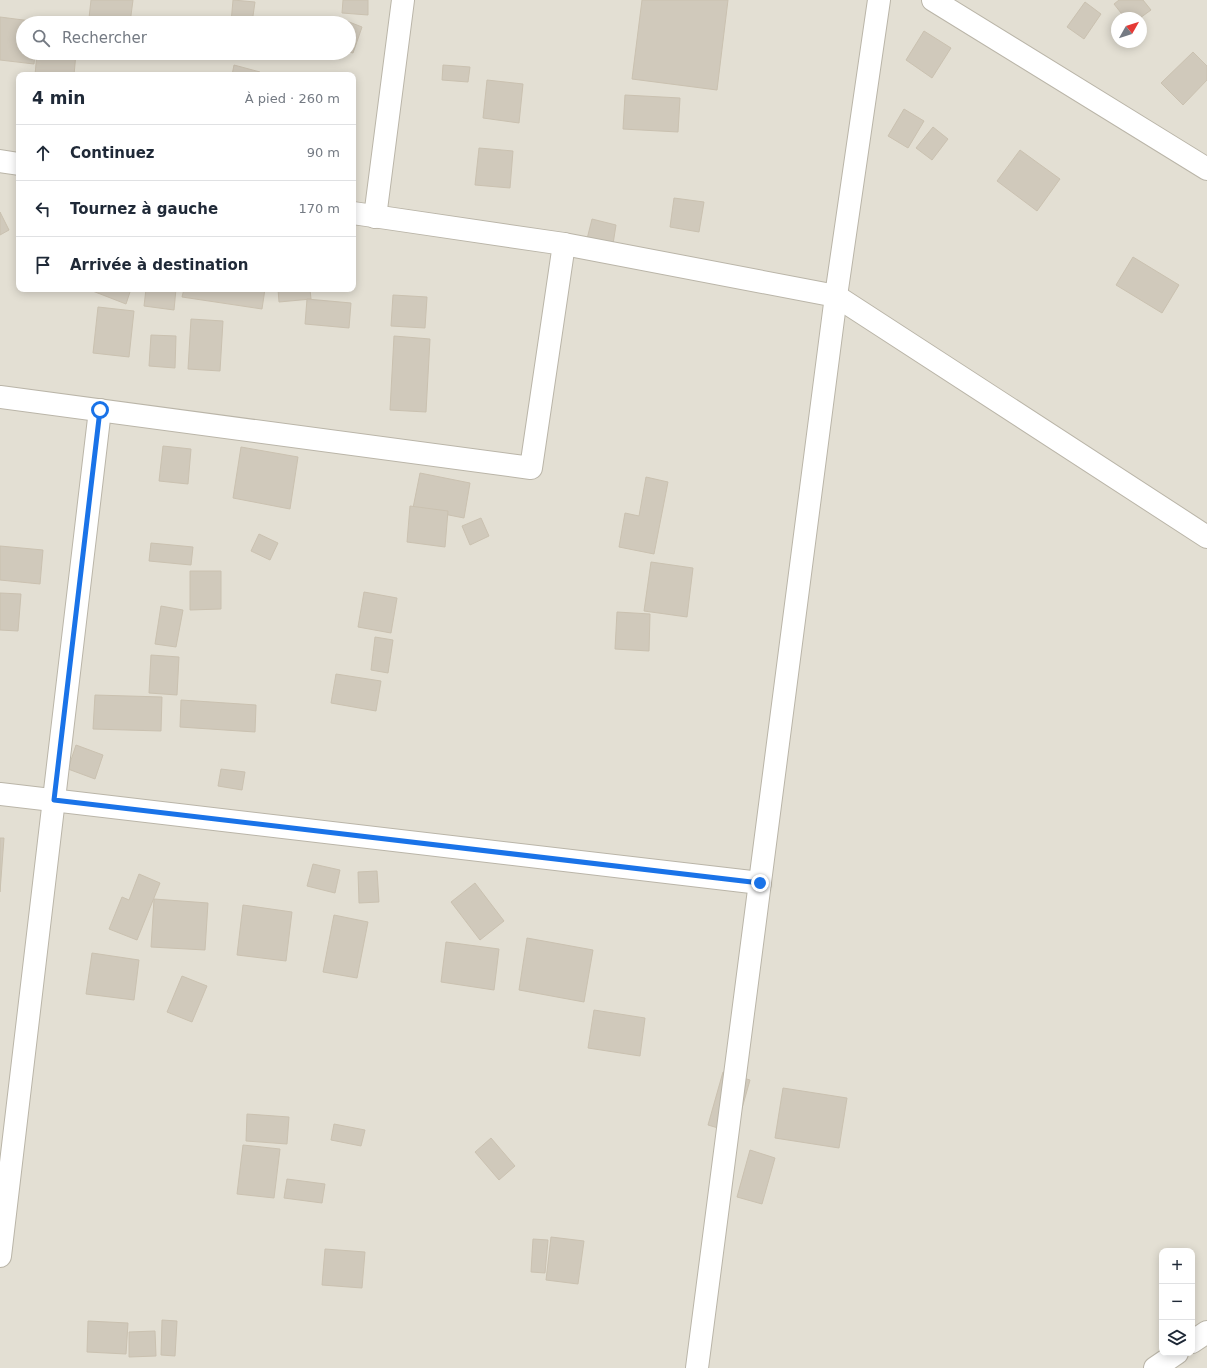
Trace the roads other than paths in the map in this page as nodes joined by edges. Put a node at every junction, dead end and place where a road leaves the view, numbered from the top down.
1 (403, 0) edge
2 (879, 0) edge
3 (945, 2) edge
4 (0, 161) edge
5 (16, 164) edge
6 (1207, 168) edge
7 (356, 213) edge
8 (375, 216) junction
9 (564, 244) junction
10 (836, 296) junction
11 (0, 397) edge
12 (100, 410) junction
13 (1207, 537) edge
14 (0, 794) edge
15 (54, 800) junction
16 (760, 883) junction
17 (0, 1256) edge
18 (1207, 1332) edge
19 (1195, 1340) edge
20 (1173, 1356) edge
21 (697, 1368) edge
22 (1155, 1368) edge

1 - 8 street
2 - 10 street
3 - 6 street
4 - 5 street
7 - 8 street
8 - 9 street
9 - 10 street
9 - 12 street
10 - 13 street
10 - 16 street
11 - 12 street
12 - 15 street
14 - 15 street
15 - 16 street
15 - 17 street
16 - 21 street
18 - 19 street
20 - 22 street

